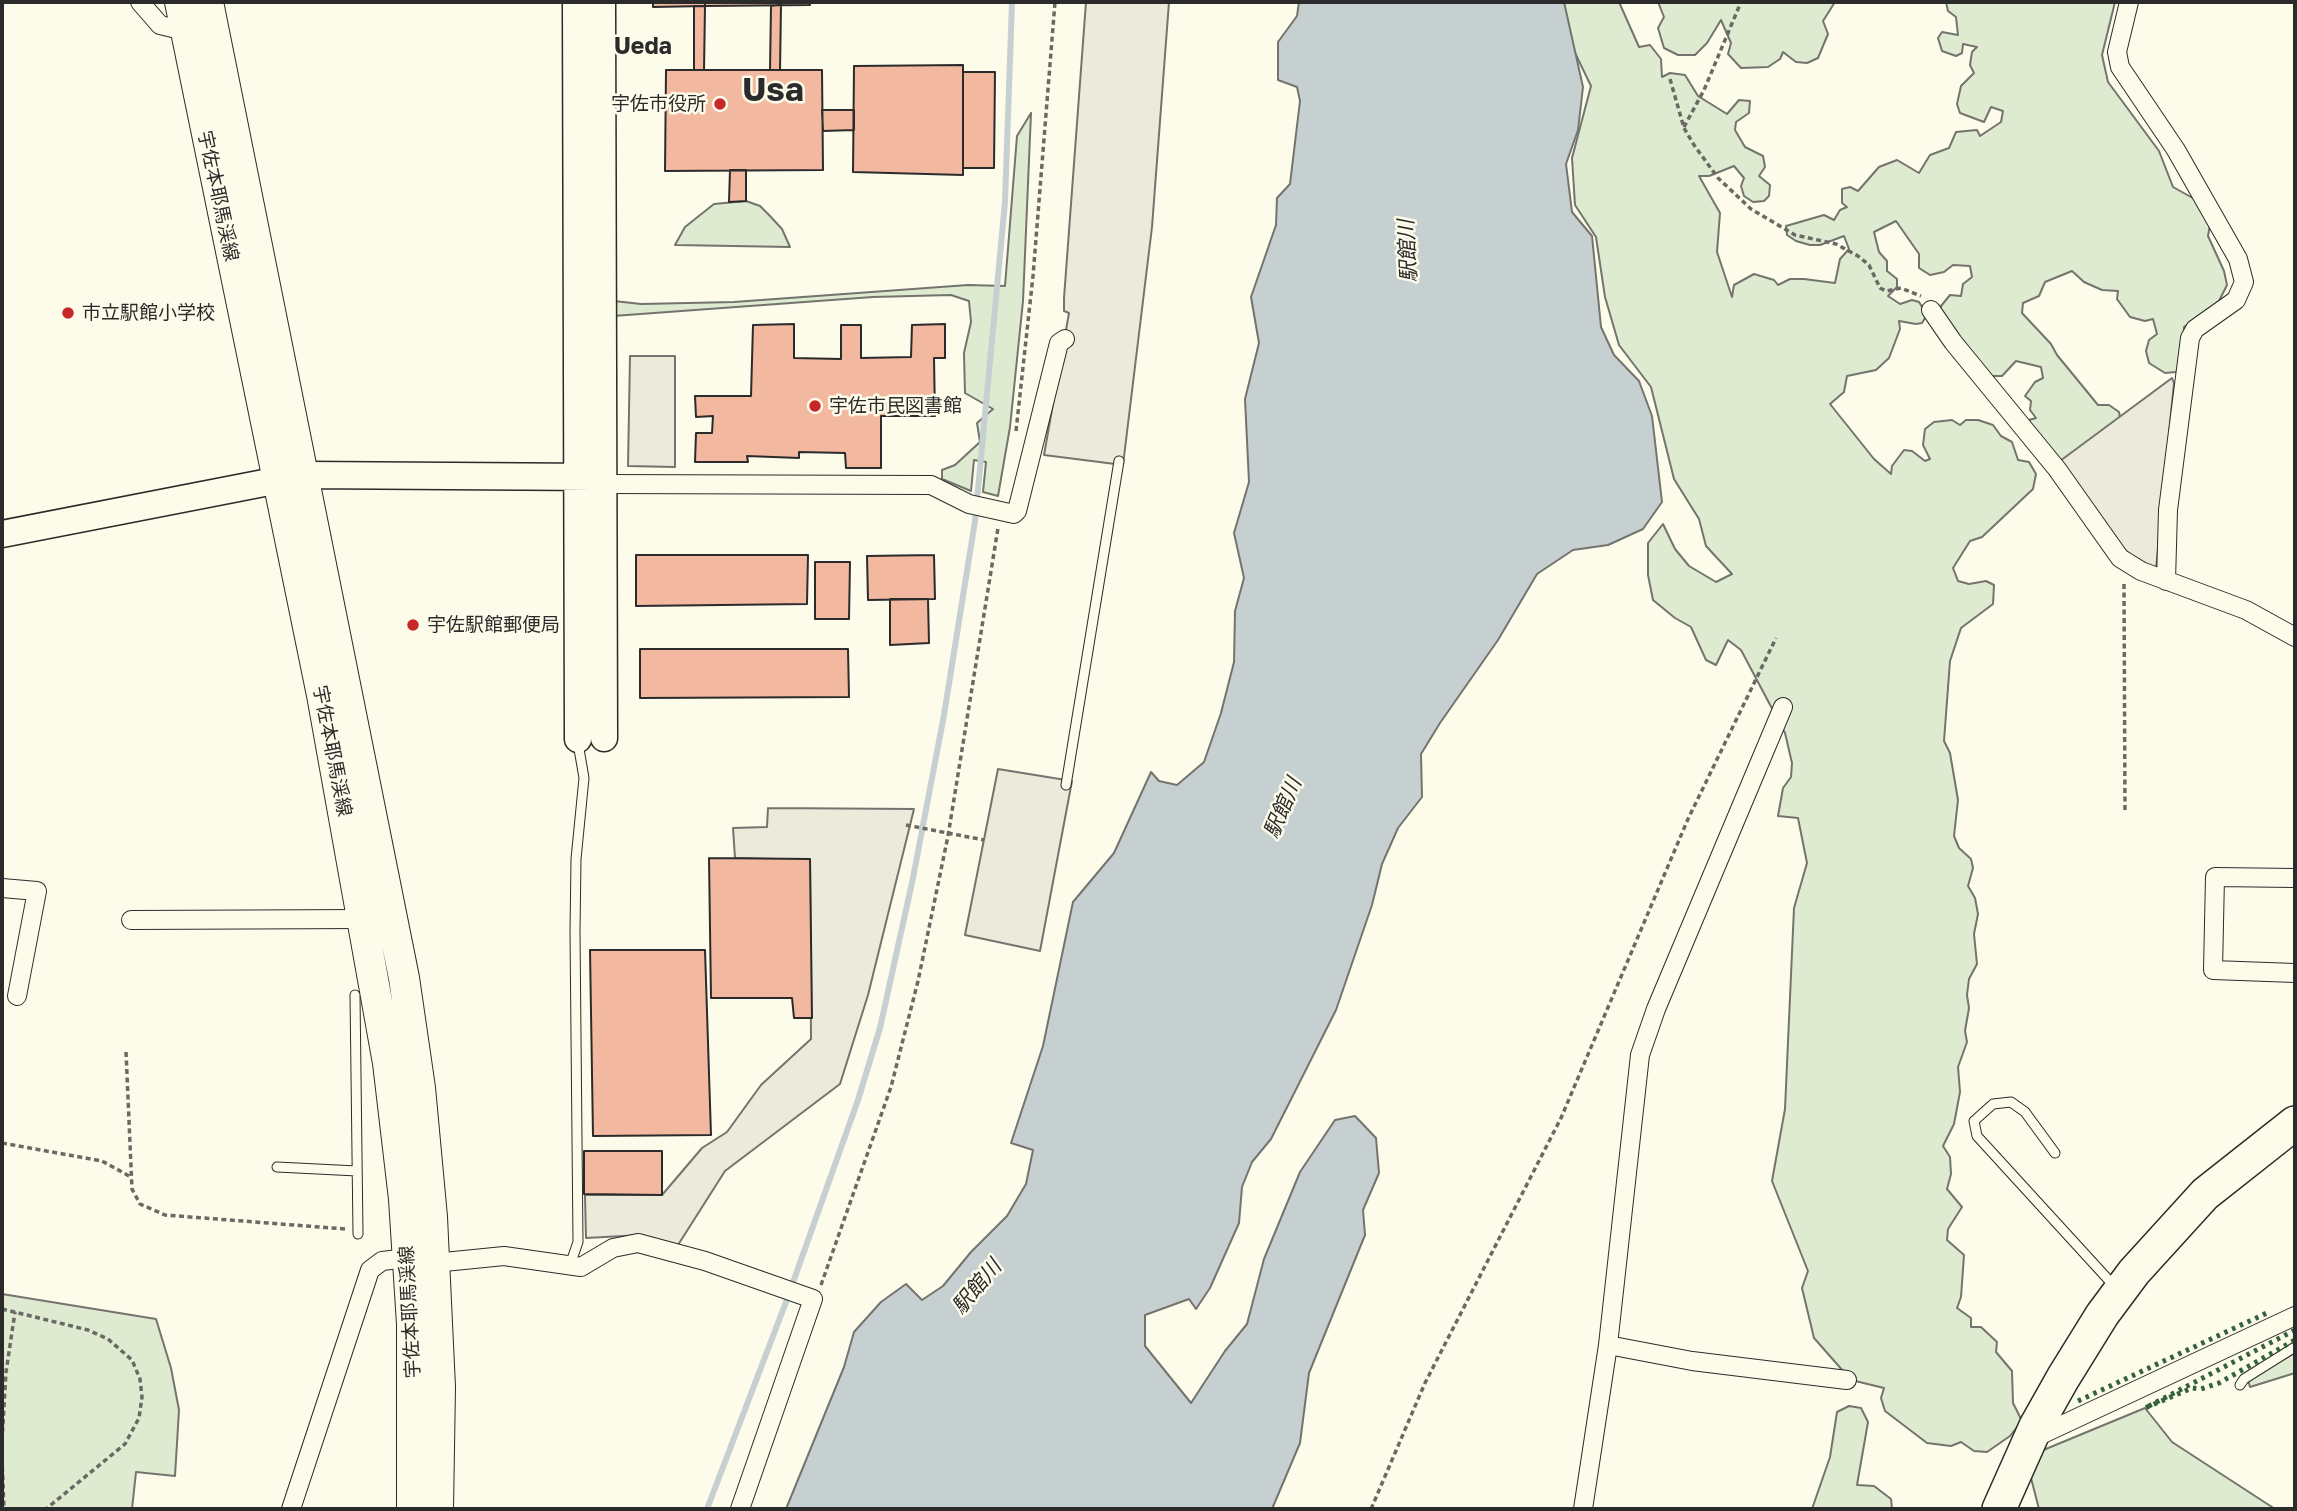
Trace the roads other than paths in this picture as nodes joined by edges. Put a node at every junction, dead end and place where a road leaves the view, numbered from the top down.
1 (140, 2) edge
2 (180, 2) edge
3 (208, 2) edge
4 (576, 2) edge
5 (602, 2) edge
6 (2129, 2) edge
7 (185, 31) junction
8 (1931, 310) road end
9 (1065, 339) dead end
10 (1119, 461) dead end
11 (291, 477) junction
12 (595, 480) junction
13 (2, 534) edge
14 (2166, 581) junction
15 (2295, 637) edge
16 (1783, 707) dead end
17 (578, 738) joint
18 (604, 738) dead end
19 (1066, 785) dead end
20 (2295, 878) edge
21 (2, 888) edge
22 (363, 919) junction
23 (131, 920) dead end
24 (2295, 973) edge
25 (355, 995) dead end
26 (17, 996) dead end
27 (2295, 1123) edge
28 (2055, 1153) dead end
29 (277, 1167) dead end
30 (357, 1171) junction
31 (358, 1234) road end
32 (421, 1261) junction
33 (570, 1267) junction
34 (2119, 1292) junction
35 (2295, 1316) edge
36 (1608, 1345) junction
37 (2295, 1347) edge
38 (1847, 1380) dead end
39 (2240, 1385) dead end
40 (2029, 1441) junction
41 (291, 1509) edge
42 (412, 1509) edge
43 (438, 1509) edge
44 (740, 1509) edge
45 (1583, 1509) edge
46 (1999, 1509) edge

1 - 7 street
2 - 7 main road, 宇佐本耶馬渓線
3 - 11 main road, 宇佐本耶馬渓線
4 - 12 street
5 - 12 street
6 - 14 street
7 - 11 main road, 宇佐本耶馬渓線
8 - 14 street
9 - 12 street
10 - 19 lane
11 - 12 street
11 - 13 street
11 - 22 main road, 宇佐本耶馬渓線
11 - 32 main road, 宇佐本耶馬渓線
12 - 17 street
12 - 18 street
14 - 15 street
16 - 36 street
17 - 33 lane
20 - 24 street
21 - 26 street
22 - 23 street
22 - 32 main road, 宇佐本耶馬渓線
25 - 30 lane
27 - 34 highway
28 - 34 lane
29 - 30 lane
30 - 31 lane
32 - 33 street
32 - 41 street
32 - 42 main road, 宇佐本耶馬渓線
32 - 43 main road, 宇佐本耶馬渓線
33 - 44 street
34 - 40 highway
35 - 40 street
36 - 38 street
36 - 45 street
37 - 39 lane
40 - 46 highway

